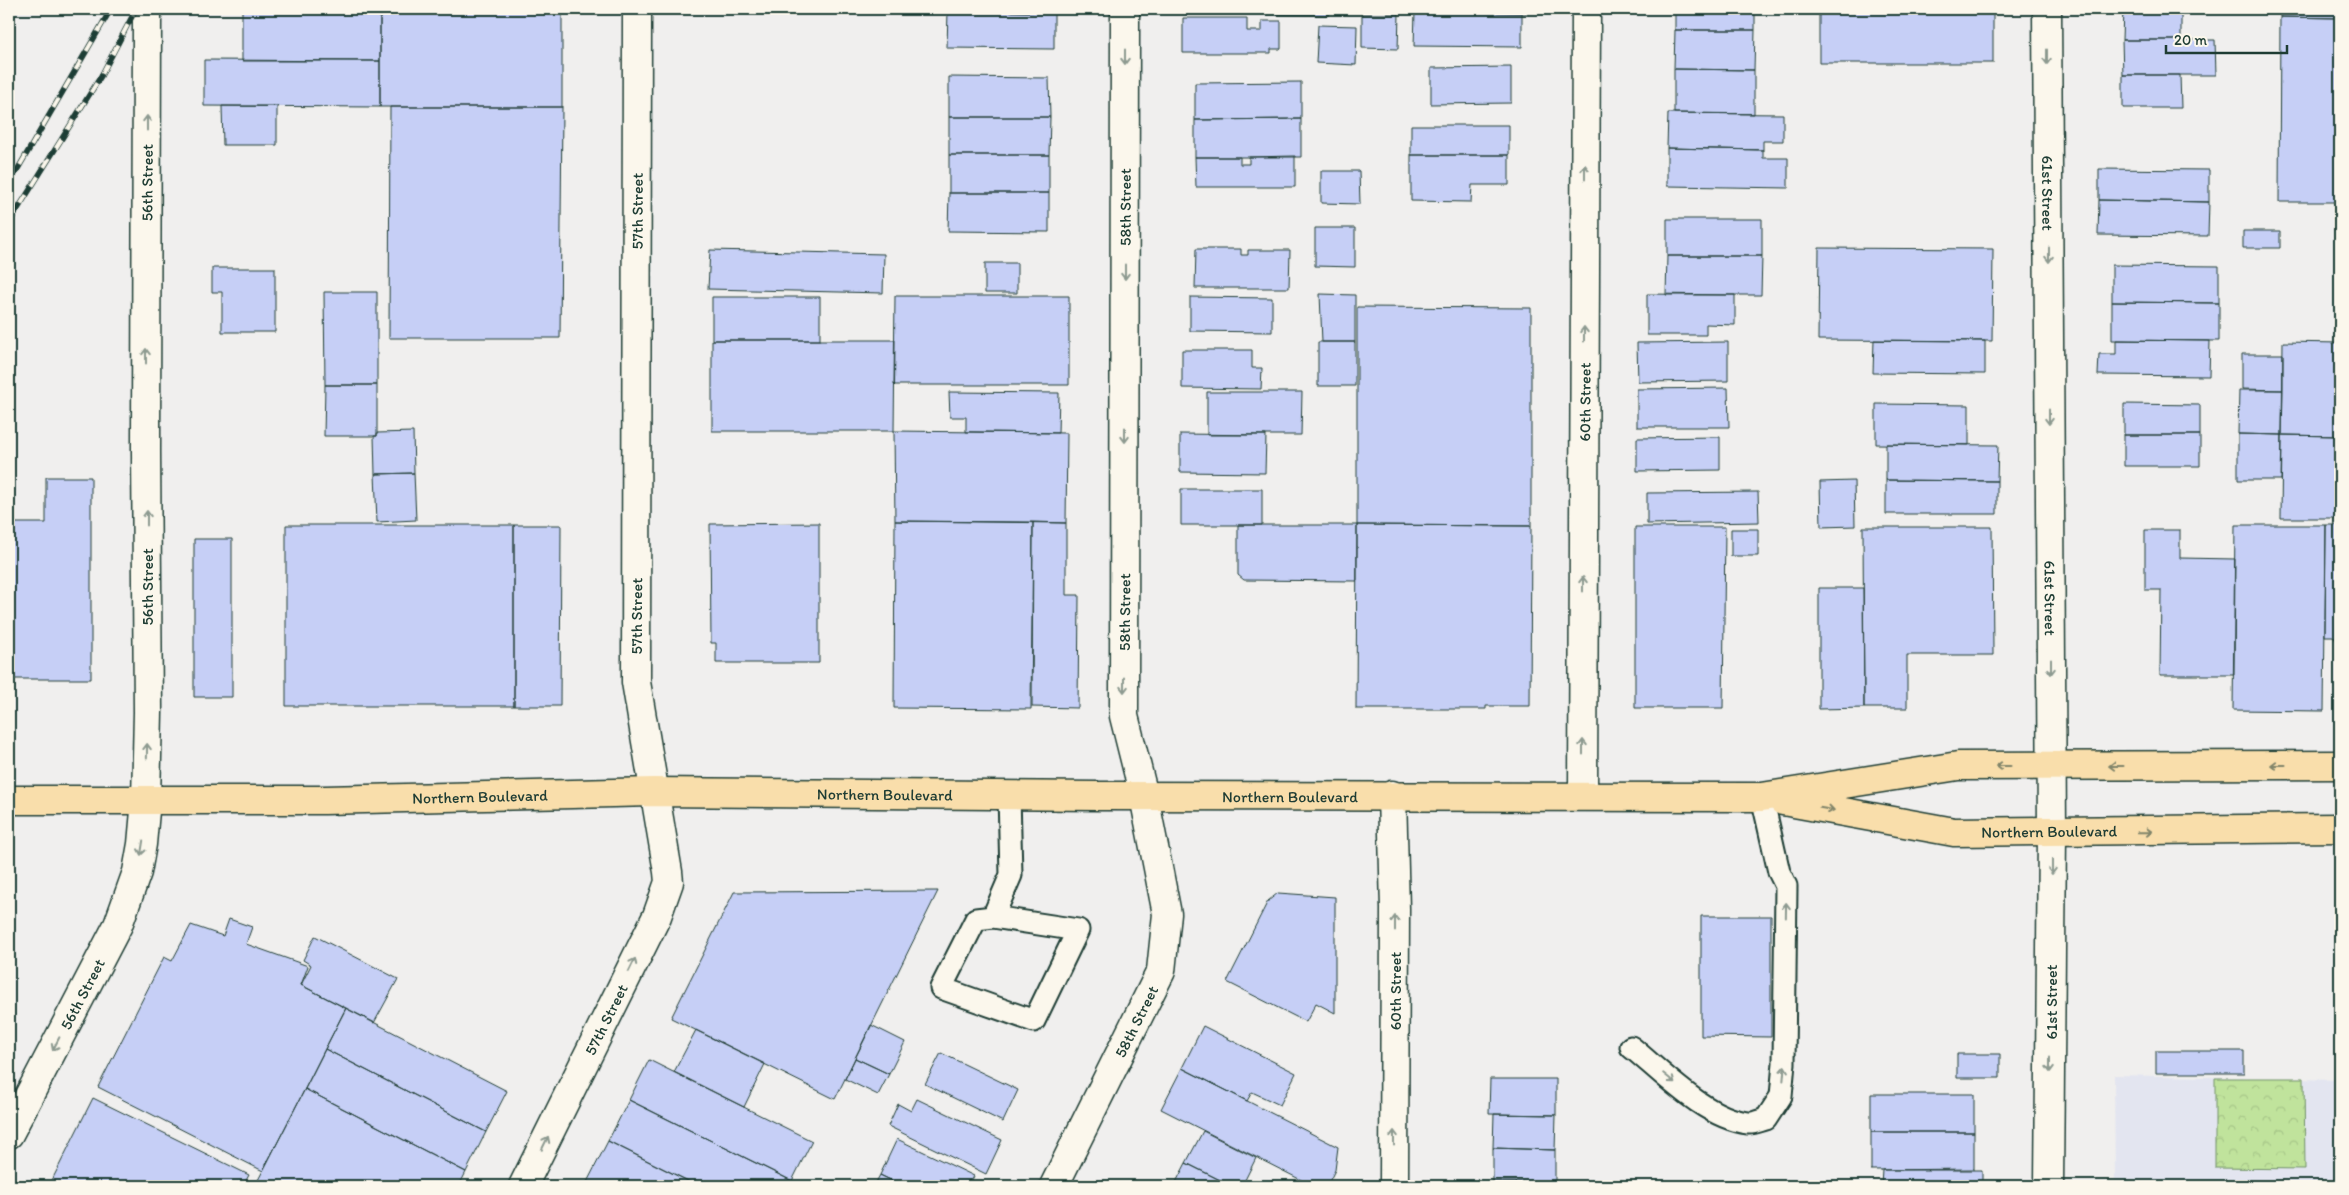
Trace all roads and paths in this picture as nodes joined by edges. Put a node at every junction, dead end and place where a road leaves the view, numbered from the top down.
1 (147, 9) edge
2 (637, 9) edge
3 (1126, 9) edge
4 (1586, 9) edge
5 (2047, 9) edge
6 (2340, 765) edge
7 (2051, 766) junction
8 (653, 792) junction
9 (1009, 795) junction
10 (1392, 795) junction
11 (1144, 796) junction
12 (1583, 796) junction
13 (1762, 797) junction
14 (9, 800) edge
15 (146, 800) junction
16 (2340, 828) edge
17 (2052, 832) junction
18 (993, 917) junction
19 (1631, 1047) dead end
20 (9, 1134) edge
21 (523, 1186) edge
22 (1054, 1186) edge
23 (1394, 1186) edge
24 (2049, 1186) edge

15 -> 1 street, 56th Street
2 - 8 street, 57th Street
3 -> 11 street, 58th Street
12 -> 4 street, 60th Street
5 -> 7 street, 61st Street
6 -> 7 main road, Northern Boulevard
7 -> 13 main road, Northern Boulevard
7 - 17 street, 61st Street
8 - 9 main road, Northern Boulevard
8 - 15 main road, Northern Boulevard
21 -> 8 street, 57th Street
9 - 11 main road, Northern Boulevard
9 - 18 lane
10 - 11 main road, Northern Boulevard
10 - 12 main road, Northern Boulevard
23 -> 10 street, 60th Street
11 - 22 street, 58th Street
12 - 13 main road, Northern Boulevard
13 -> 17 main road, Northern Boulevard
19 -> 13 lane
14 - 15 main road, Northern Boulevard
15 -> 20 street, 56th Street
17 -> 16 main road, Northern Boulevard
17 -> 24 street, 61st Street
18 - 18 lane

